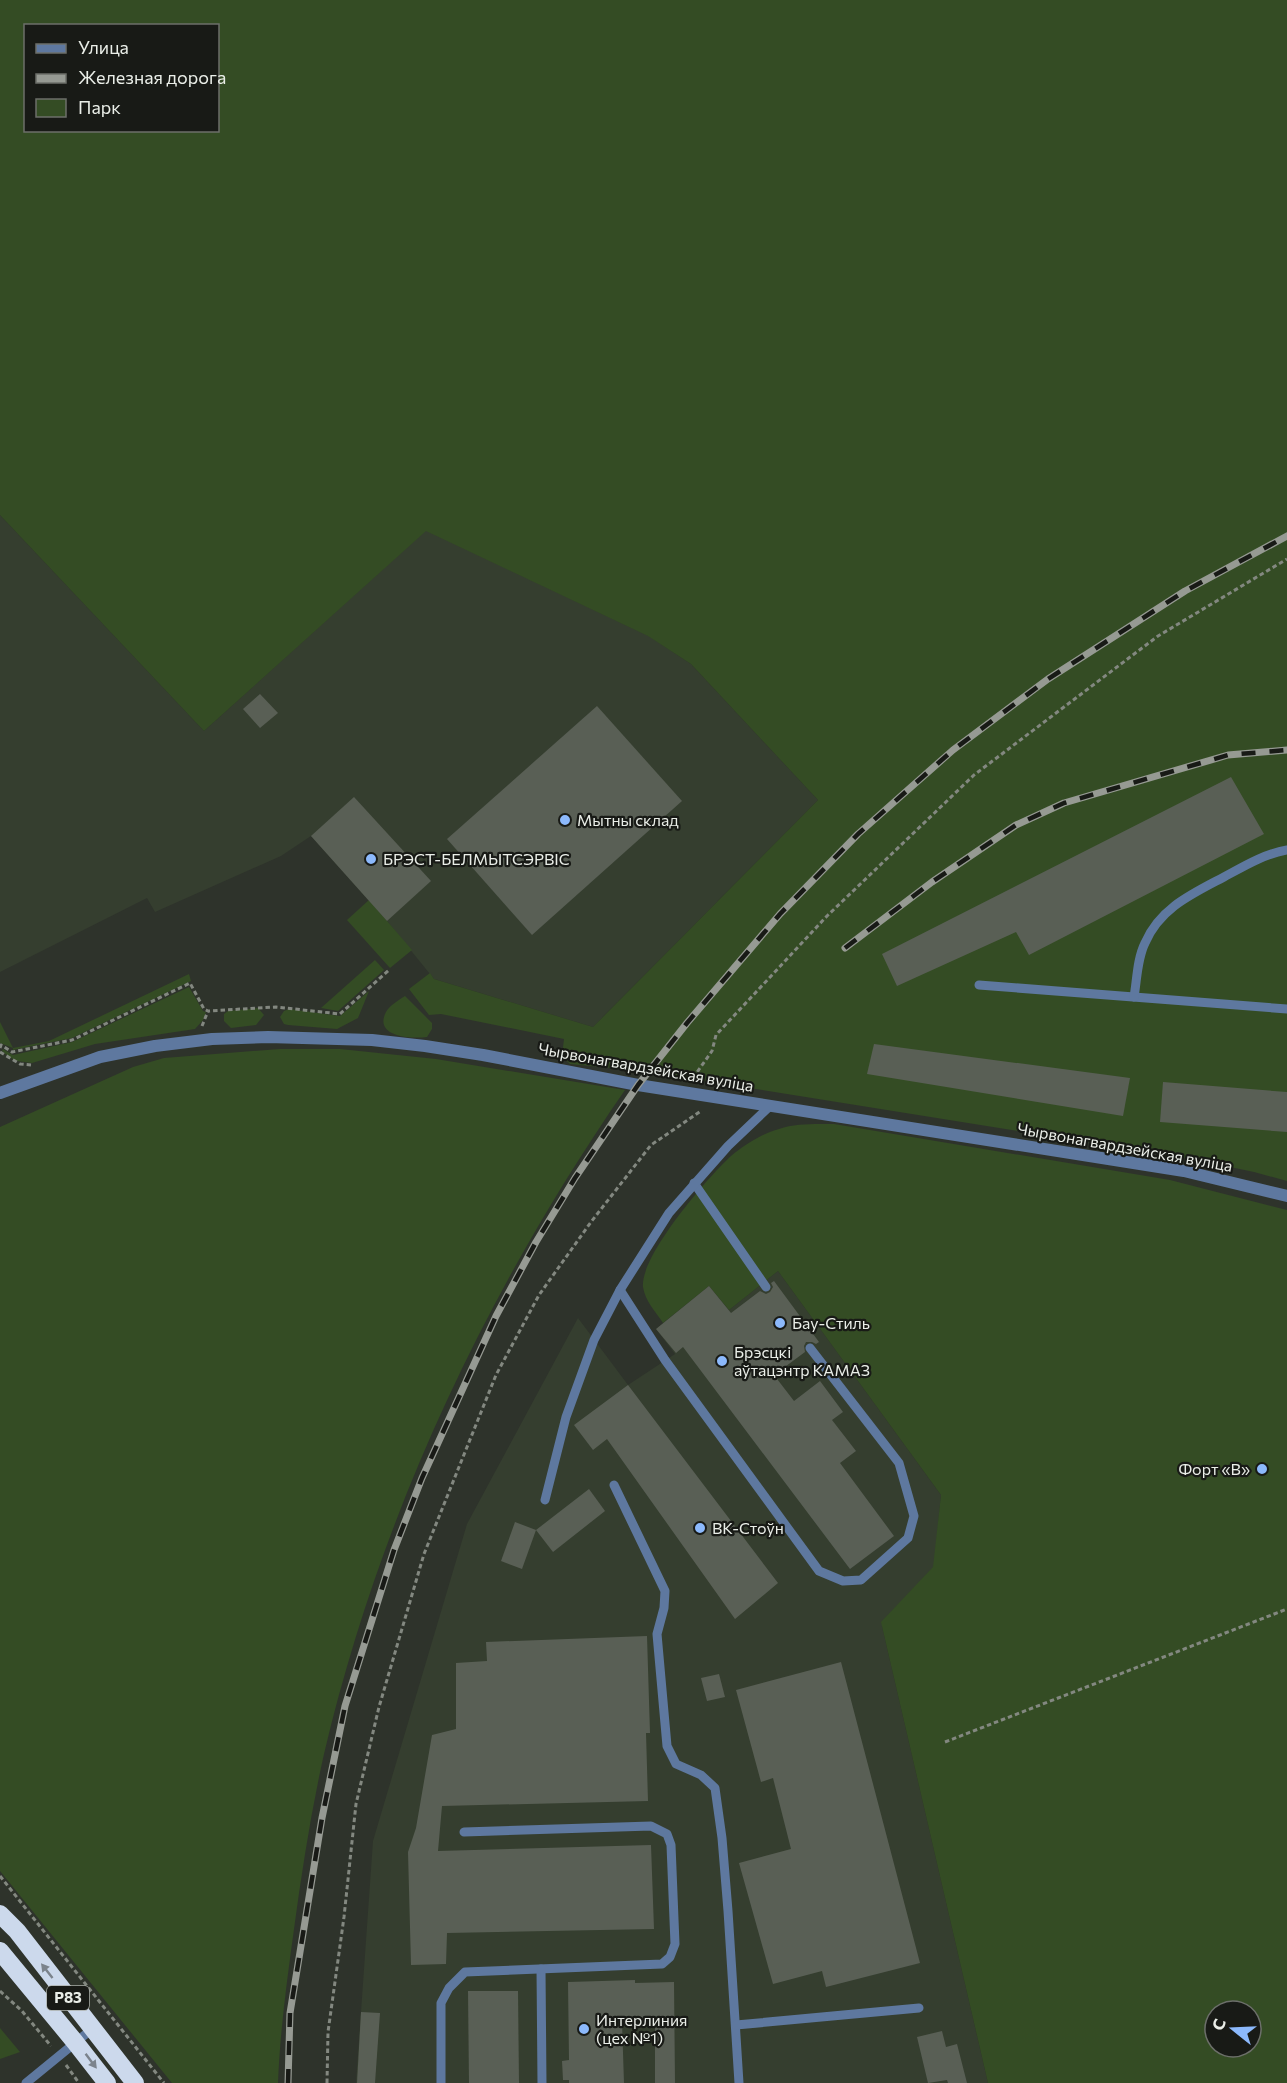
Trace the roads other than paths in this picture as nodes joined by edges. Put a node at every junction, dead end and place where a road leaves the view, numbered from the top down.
1 (1287, 850) edge
2 (979, 985) dead end
3 (1134, 997) junction
4 (1287, 1009) edge
5 (0, 1093) edge
6 (770, 1106) junction
7 (694, 1183) junction
8 (1287, 1196) edge
9 (766, 1287) dead end
10 (620, 1290) junction
11 (810, 1348) dead end
12 (615, 1485) dead end
13 (545, 1500) dead end
14 (464, 1832) dead end
15 (0, 1914) edge
16 (0, 1951) edge
17 (541, 1969) junction
18 (919, 2008) dead end
19 (736, 2025) junction
20 (92, 2029) junction
21 (75, 2042) junction
22 (26, 2083) edge
23 (107, 2083) edge
24 (135, 2083) edge
25 (441, 2083) edge
26 (542, 2083) edge
27 (739, 2083) edge

1 - 3 lane
2 - 3 lane
3 - 4 lane
5 - 6 street, Чырвонагвардзейская вуліца
6 - 7 lane
6 - 8 street, Чырвонагвардзейская вуліца
7 - 9 lane
7 - 10 lane
10 - 11 lane
10 - 13 lane
12 - 19 lane
14 - 17 lane
20 -> 15 highway, Р83
16 - 21 highway, Р83
17 - 25 lane
17 - 26 lane
18 - 19 lane
19 - 27 lane
20 - 21 lane
20 - 24 highway, Р83
21 - 22 lane
21 -> 23 highway, Р83

